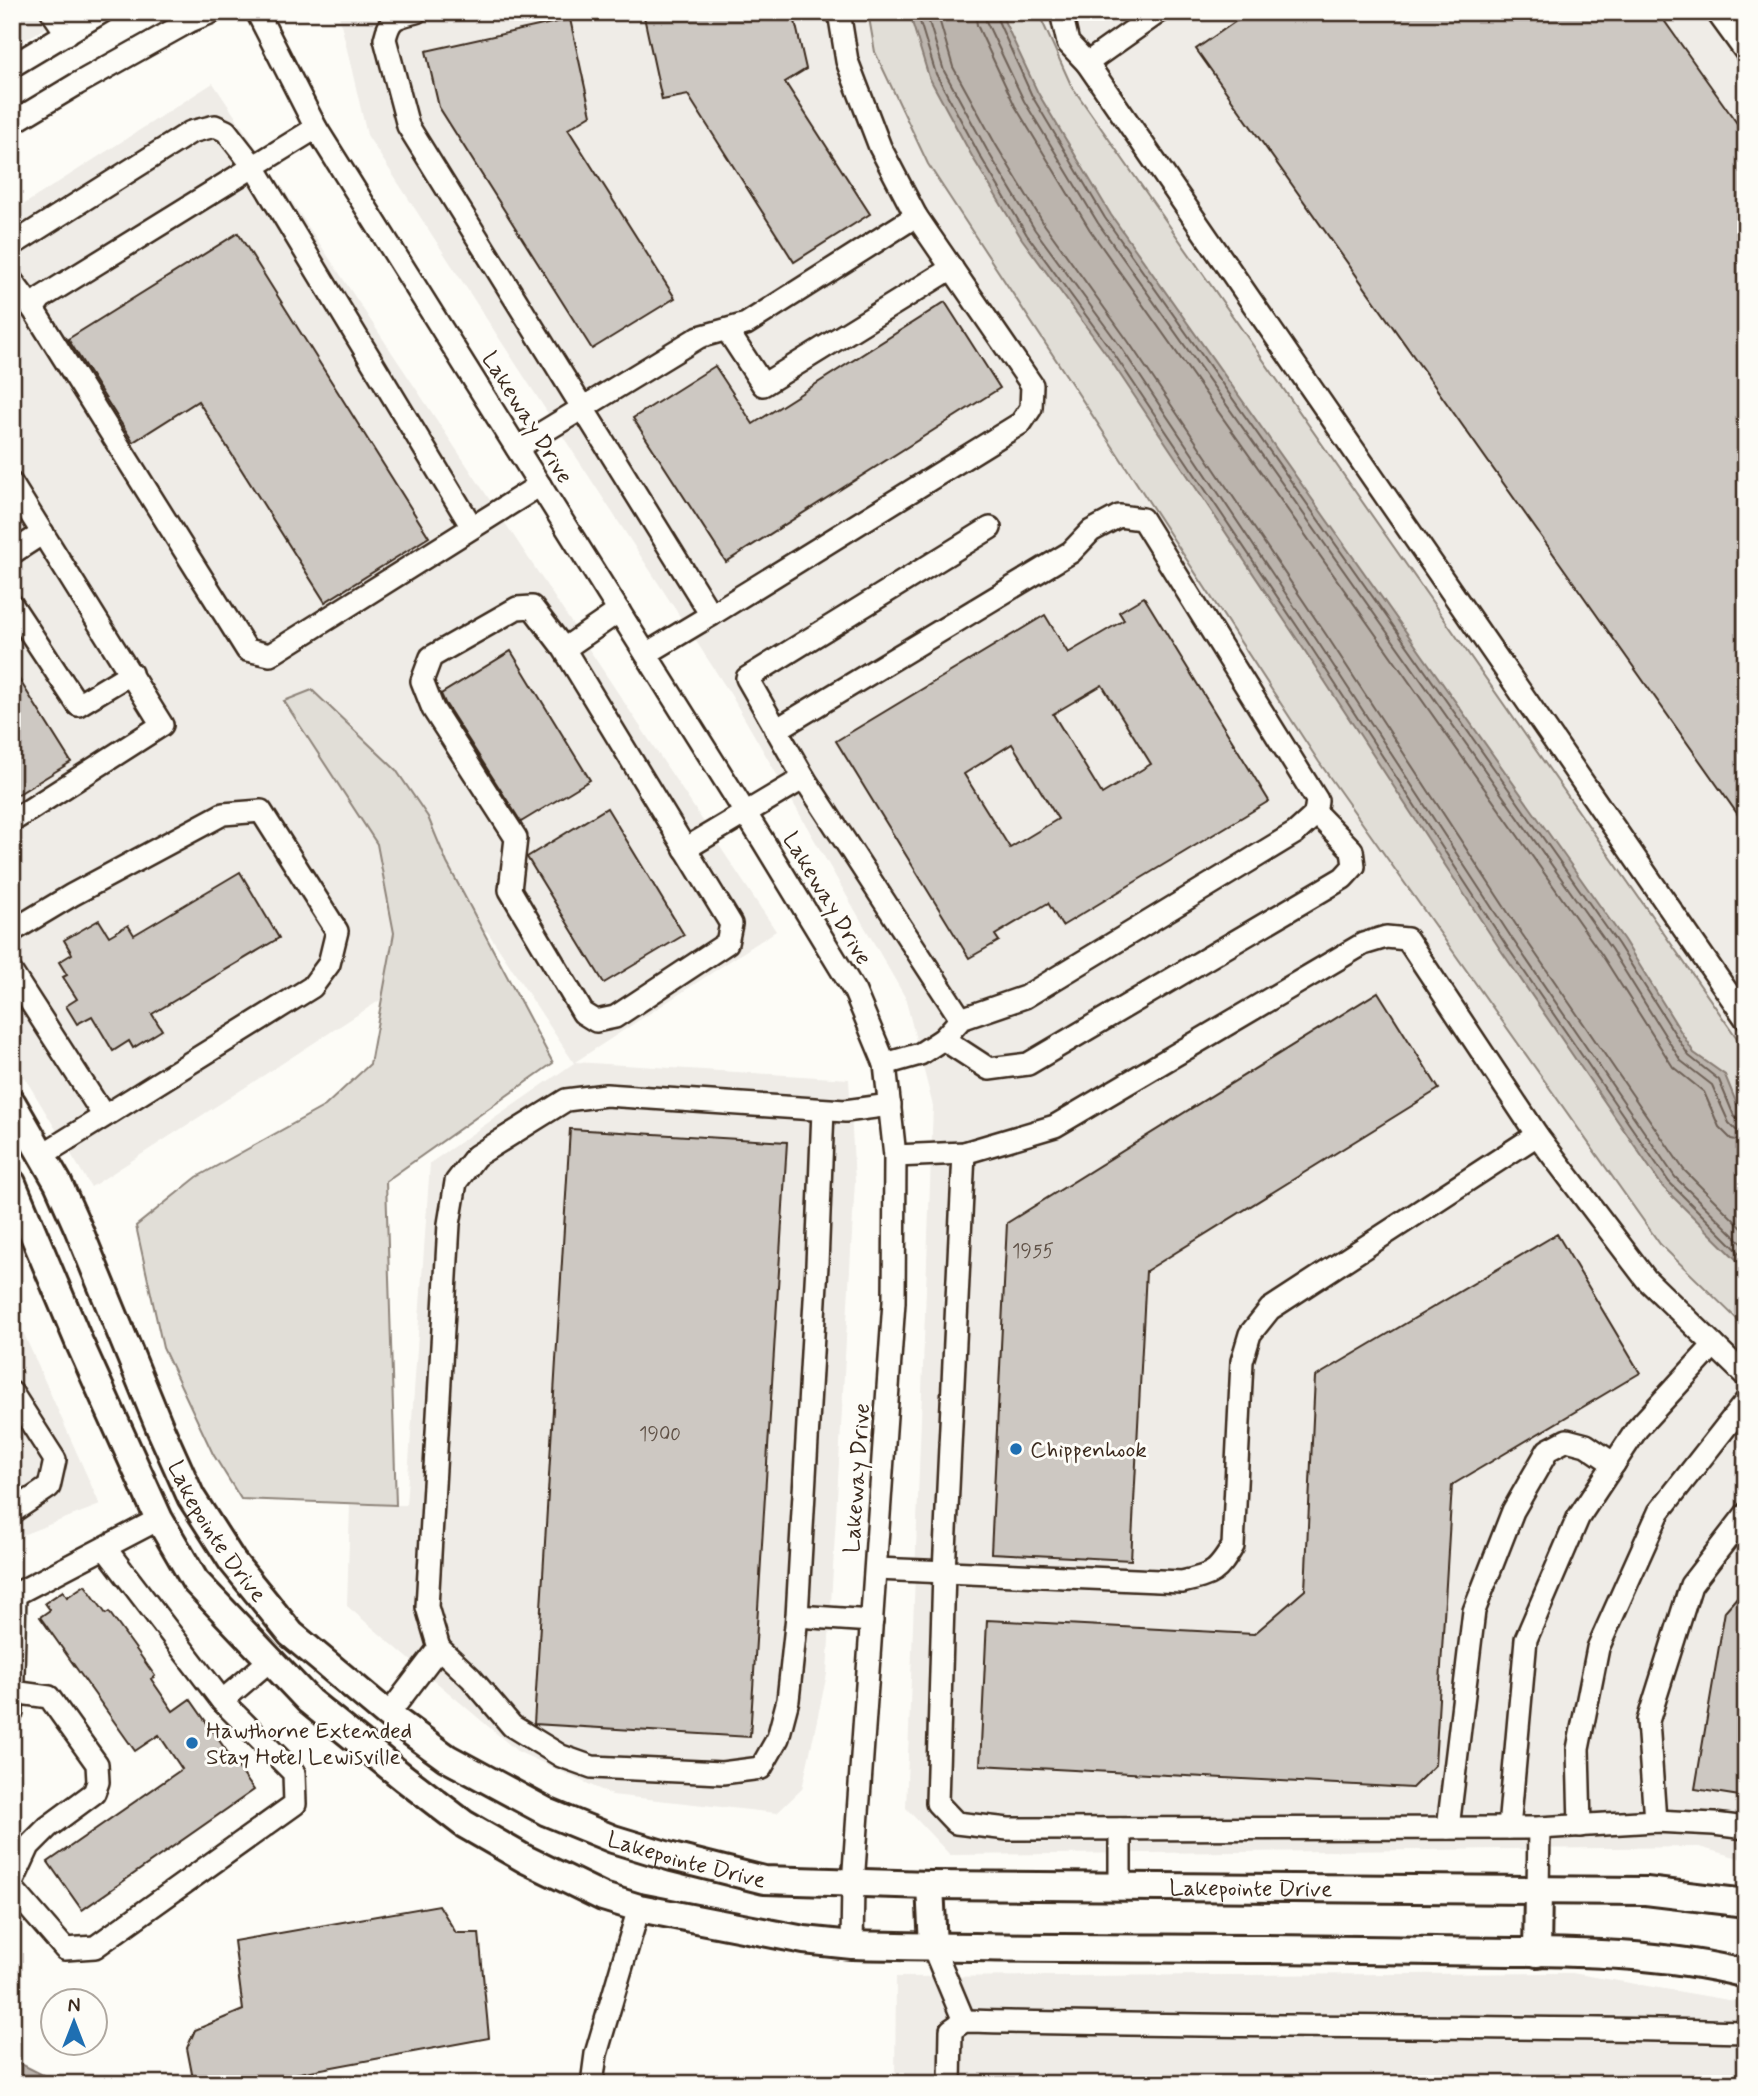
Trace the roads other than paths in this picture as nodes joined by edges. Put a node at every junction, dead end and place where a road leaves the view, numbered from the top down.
1 (52, 12) edge
2 (102, 12) edge
3 (212, 12) edge
4 (257, 12) edge
5 (416, 12) edge
6 (839, 12) edge
7 (1061, 12) edge
8 (1159, 12) edge
9 (1717, 12) edge
10 (67, 34) junction
11 (1746, 52) edge
12 (1087, 63) junction
13 (12, 66) edge
14 (12, 123) edge
15 (316, 128) junction
16 (254, 167) junction
17 (916, 216) junction
18 (12, 245) edge
19 (952, 268) junction
20 (12, 281) edge
21 (33, 309) junction
22 (727, 330) junction
23 (583, 407) junction
24 (517, 448) junction
25 (12, 484) edge
26 (540, 485) junction
27 (472, 527) junction
28 (990, 528) dead end
29 (43, 533) junction
30 (12, 553) edge
31 (12, 606) edge
32 (619, 611) junction
33 (711, 615) junction
34 (564, 649) junction
35 (646, 654) junction
36 (131, 673) junction
37 (776, 730) junction
38 (804, 778) junction
39 (745, 812) junction
40 (1315, 812) junction
41 (12, 821) edge
42 (685, 849) junction
43 (12, 931) edge
44 (12, 973) edge
45 (1746, 1018) edge
46 (961, 1019) junction
47 (943, 1038) junction
48 (885, 1064) junction
49 (12, 1103) edge
50 (890, 1105) junction
51 (823, 1110) junction
52 (104, 1116) junction
53 (1537, 1135) junction
54 (964, 1153) junction
55 (42, 1154) junction
56 (895, 1156) junction
57 (12, 1183) edge
58 (1714, 1345) junction
59 (1746, 1376) edge
60 (12, 1393) edge
61 (1746, 1401) edge
62 (1614, 1464) junction
63 (191, 1497) junction
64 (12, 1513) edge
65 (1746, 1514) edge
66 (159, 1519) junction
67 (105, 1548) junction
68 (876, 1569) junction
69 (944, 1572) junction
70 (14, 1596) edge
71 (797, 1616) junction
72 (872, 1621) junction
73 (439, 1648) junction
74 (269, 1661) junction
75 (13, 1664) edge
76 (13, 1692) edge
77 (222, 1701) junction
78 (12, 1713) edge
79 (388, 1715) junction
80 (1655, 1821) junction
81 (1580, 1826) junction
82 (1448, 1828) junction
83 (1509, 1828) junction
84 (1539, 1828) junction
85 (1746, 1828) edge
86 (1120, 1829) junction
87 (853, 1884) junction
88 (930, 1885) junction
89 (12, 1886) edge
90 (1120, 1887) junction
91 (1538, 1890) junction
92 (1746, 1903) edge
93 (639, 1908) junction
94 (852, 1945) junction
95 (933, 1947) junction
96 (1537, 1953) junction
97 (1746, 1974) edge
98 (964, 2021) junction
99 (1746, 2032) edge
100 (592, 2084) edge
101 (950, 2084) edge

1 - 10 street
2 - 10 street
3 - 14 street
4 - 15 street, Lakeway Drive
5 - 23 street
6 - 17 street
7 - 12 street
8 - 12 street
9 - 11 street
10 - 13 street
12 - 45 street
15 - 16 street
15 - 24 street, Lakeway Drive
16 - 18 street
16 - 21 street
16 - 27 street
17 - 19 street
17 - 22 street
19 - 22 street
19 - 33 street
20 - 21 street
21 - 27 street
22 - 23 street
23 - 24 street
23 - 33 street
24 - 26 street, Lakeway Drive
25 - 29 street
26 - 27 street
26 - 32 street, Lakeway Drive
28 - 37 street
29 - 30 street
29 - 36 street
31 - 36 street
32 - 34 street
32 - 35 street, Lakeway Drive
33 - 35 street
34 - 42 street
34 - 42 street
35 - 39 street, Lakeway Drive
36 - 41 street
37 - 38 street
37 - 40 street
38 - 39 street
38 - 46 street
39 - 42 street
39 - 48 street, Lakeway Drive
40 - 46 street
40 - 47 street
43 - 52 street
44 - 52 street
46 - 47 street
47 - 48 street
48 - 50 street, Lakeway Drive
49 - 55 main road, Lakepointe Drive
50 - 51 street
50 - 56 street, Lakeway Drive
51 - 71 street
51 - 73 street
52 - 55 street
53 - 54 street
53 - 58 street
53 - 69 street
54 - 56 street
54 - 69 street
55 - 63 main road, Lakepointe Drive
56 - 68 street, Lakeway Drive
57 - 66 main road, Lakepointe Drive
58 - 59 street
58 - 62 street
60 - 64 street
61 - 81 street
62 - 82 street
62 - 83 street
63 - 66 main road
63 - 79 main road, Lakepointe Drive
65 - 80 street
66 - 67 street
66 - 74 main road, Lakepointe Drive
67 - 70 street
67 - 77 street
68 - 69 street
68 - 72 street, Lakeway Drive
69 - 86 street
70 - 75 street
71 - 72 street
71 - 73 street
72 - 87 street, Lakeway Drive
73 - 79 street
74 - 77 street
74 - 93 main road, Lakepointe Drive
75 - 76 street
76 - 78 street
76 - 89 street
77 - 89 street
79 - 87 main road, Lakepointe Drive
80 - 81 street
80 - 85 street
81 - 84 street
82 - 83 street
82 - 86 street
83 - 84 street
84 - 91 street
86 - 90 street
87 - 88 main road, Lakepointe Drive
87 - 94 street, Lakeway Drive
88 - 90 main road, Lakepointe Drive
88 - 95 main road
90 - 91 main road, Lakepointe Drive
91 - 92 main road, Lakepointe Drive
91 - 96 main road
93 - 94 main road, Lakepointe Drive
93 - 100 street
94 - 95 main road, Lakepointe Drive
95 - 96 main road, Lakepointe Drive
95 - 98 street
96 - 97 main road, Lakepointe Drive
98 - 99 street
98 - 101 street

